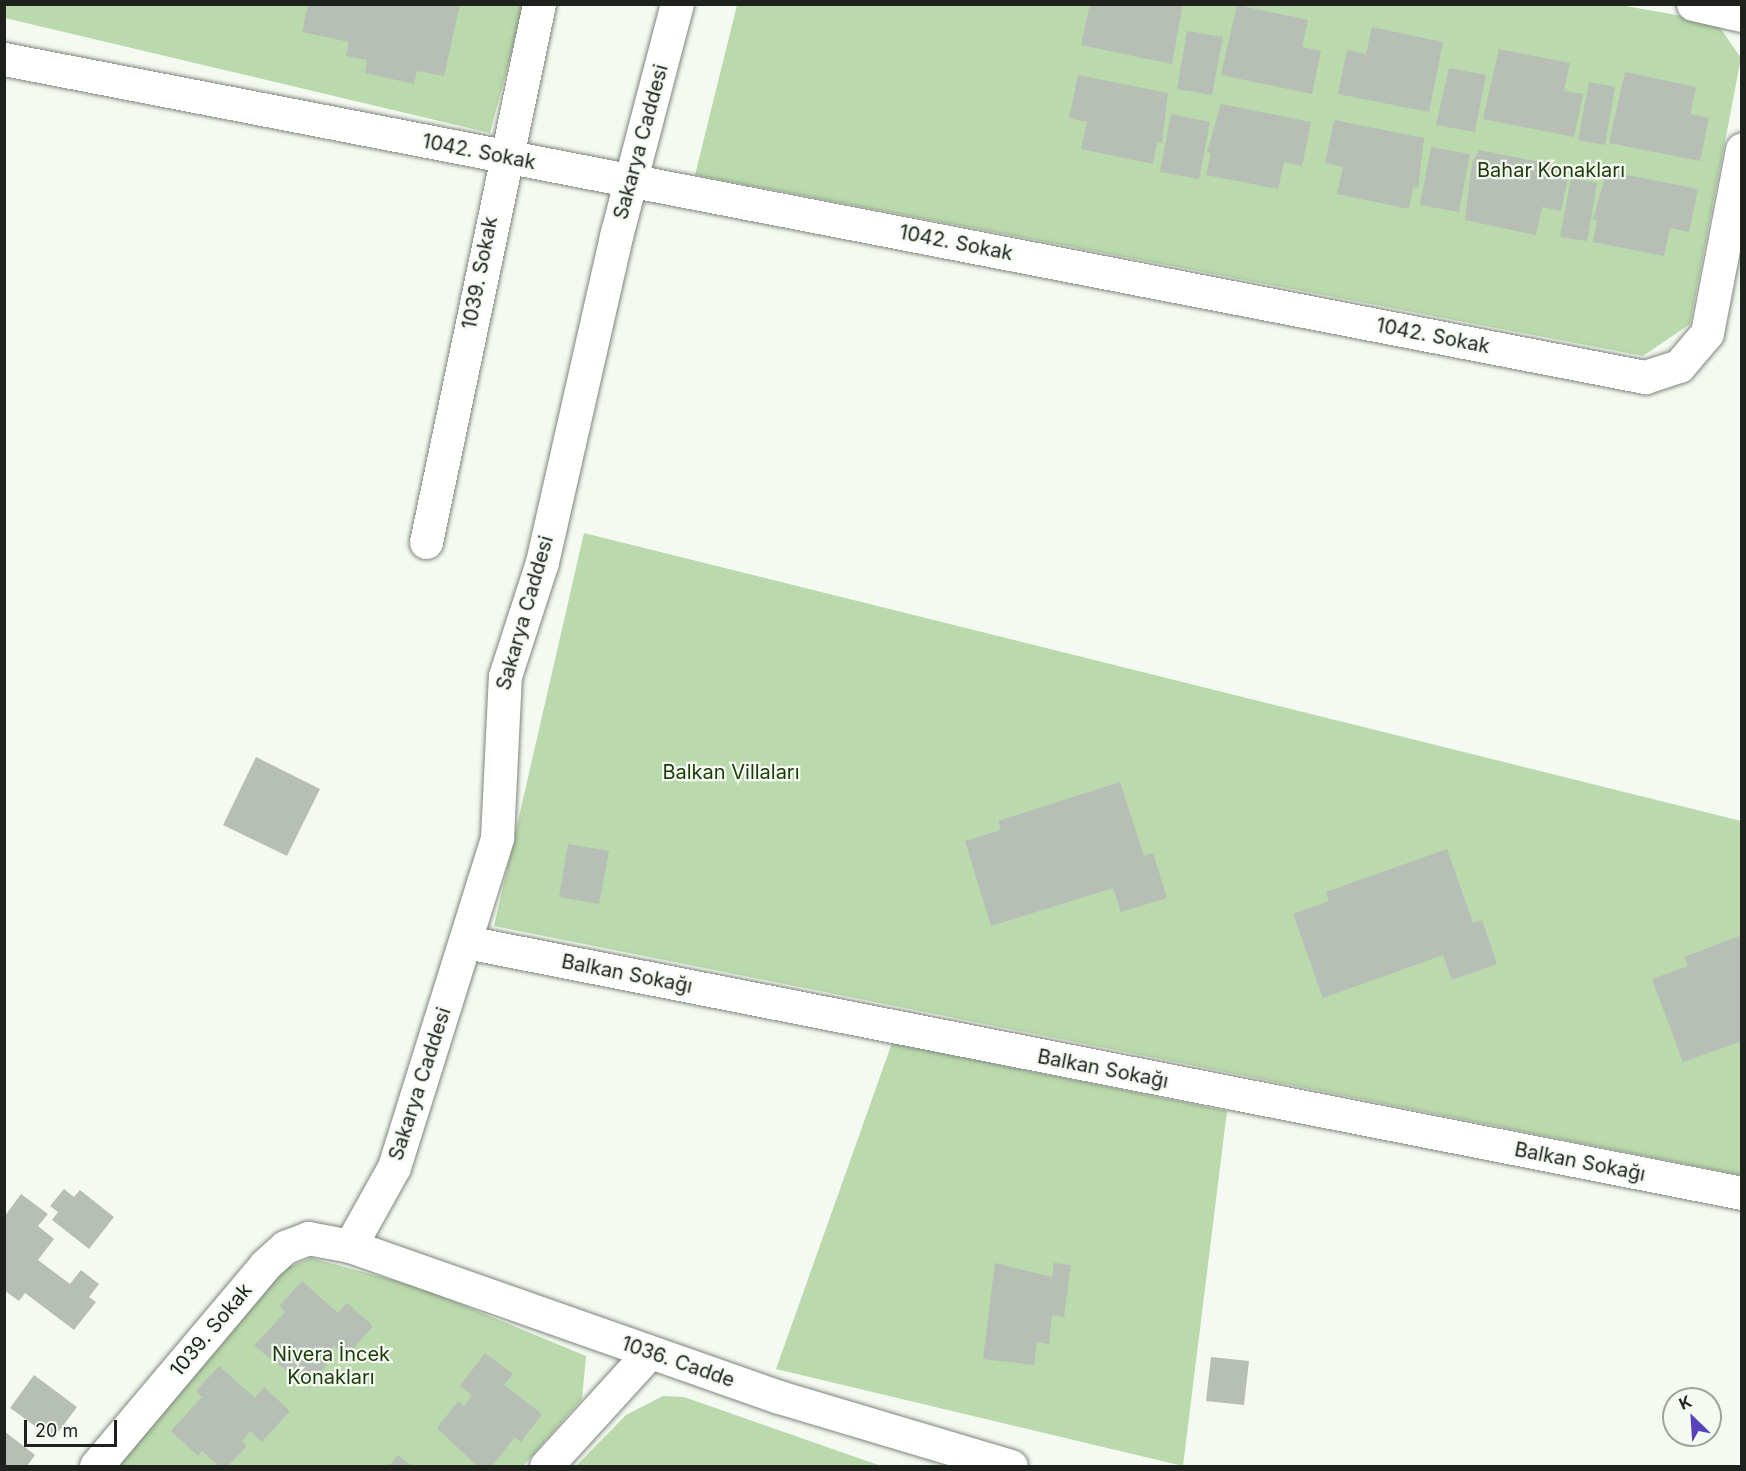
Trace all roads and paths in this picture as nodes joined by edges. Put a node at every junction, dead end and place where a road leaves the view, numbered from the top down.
1 (539, 4) edge
2 (677, 4) edge
3 (1693, 4) edge
4 (1742, 15) edge
5 (4, 59) edge
6 (1742, 149) edge
7 (503, 157) junction
8 (631, 180) junction
9 (426, 542) dead end
10 (466, 942) junction
11 (1742, 1193) edge
12 (350, 1246) junction
13 (649, 1353) junction
14 (96, 1467) edge
15 (546, 1467) edge
16 (1011, 1467) edge

1 - 7 street, 1039. Sokak
2 - 8 street, Sakarya Caddesi
3 - 4 street
5 - 7 street, 1042. Sokak
6 - 8 street, 1042. Sokak
7 - 8 street, 1042. Sokak
7 - 9 street, 1039. Sokak
8 - 10 street, Sakarya Caddesi
10 - 11 street, Balkan Sokağı
10 - 12 street, Sakarya Caddesi
12 - 13 street, 1036. Cadde
12 - 14 street, 1039. Sokak
13 - 15 street
13 - 16 street, 1036. Cadde

